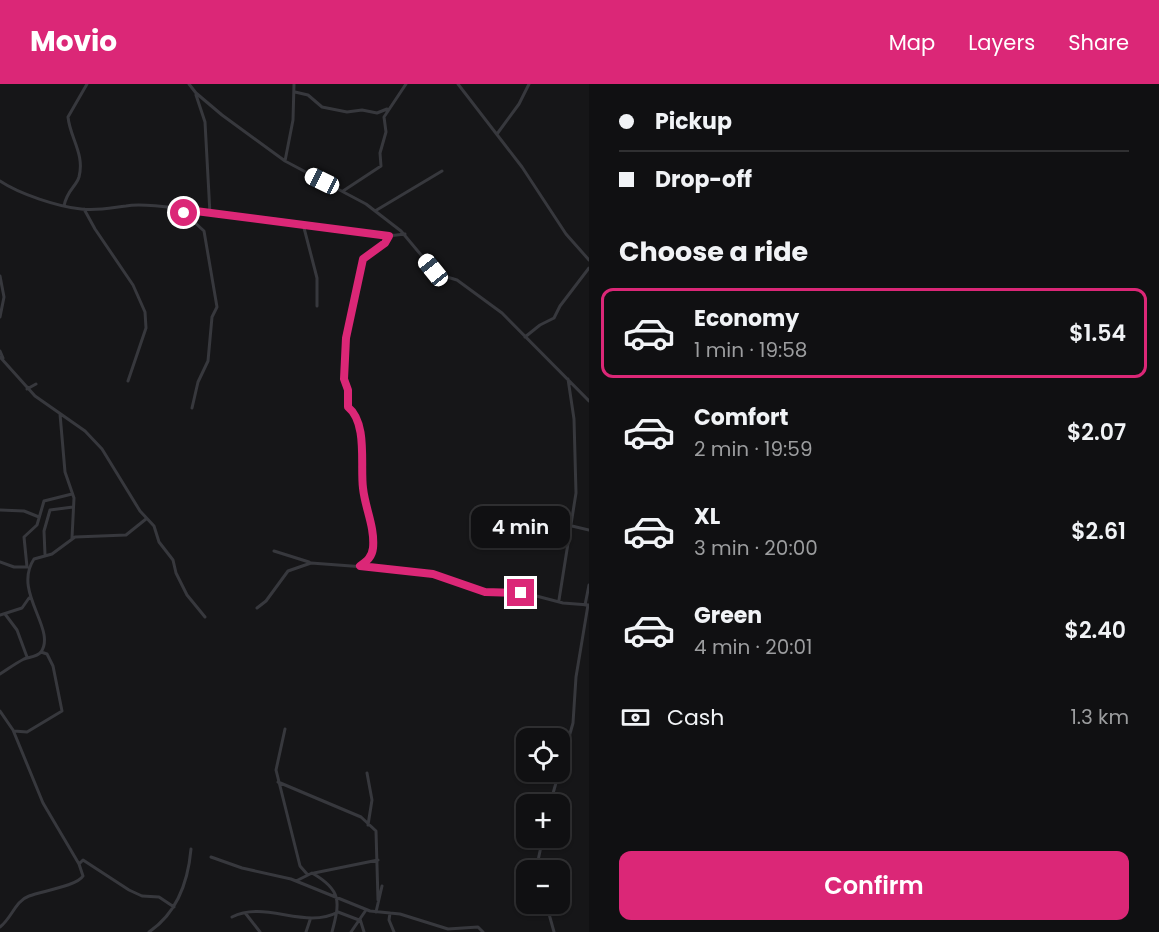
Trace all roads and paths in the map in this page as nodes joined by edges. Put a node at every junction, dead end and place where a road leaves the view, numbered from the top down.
1 (87, 84) edge
2 (189, 84) edge
3 (294, 84) edge
4 (406, 84) edge
5 (458, 84) edge
6 (529, 84) edge
7 (295, 92) junction
8 (196, 93) junction
9 (389, 108) junction
10 (496, 134) junction
11 (285, 161) junction
12 (441, 171) dead end
13 (0, 182) edge
14 (343, 191) junction
15 (64, 206) junction
16 (84, 209) junction
17 (180, 209) junction
18 (375, 211) junction
19 (210, 214) junction
20 (303, 224) junction
21 (405, 234) junction
22 (389, 236) junction
23 (589, 260) edge
24 (589, 268) edge
25 (0, 276) edge
26 (317, 306) dead end
27 (0, 317) edge
28 (525, 337) junction
29 (0, 351) edge
30 (0, 357) edge
31 (5, 362) junction
32 (568, 380) junction
33 (128, 381) dead end
34 (36, 384) dead end
35 (27, 388) junction
36 (589, 400) edge
37 (192, 408) dead end
38 (60, 414) junction
39 (72, 494) junction
40 (73, 506) junction
41 (0, 510) edge
42 (39, 517) junction
43 (147, 519) junction
44 (572, 526) junction
45 (589, 530) edge
46 (72, 538) junction
47 (274, 551) dead end
48 (45, 555) junction
49 (0, 562) edge
50 (311, 563) junction
51 (360, 566) junction
52 (28, 567) junction
53 (589, 585) edge
54 (29, 598) junction
55 (559, 600) junction
56 (587, 605) edge
57 (257, 608) dead end
58 (0, 609) edge
59 (3, 614) edge
60 (206, 617) dead end
61 (41, 652) junction
62 (27, 658) junction
63 (0, 674) edge
64 (0, 713) edge
65 (285, 729) dead end
66 (14, 730) junction
67 (367, 773) dead end
68 (278, 782) junction
69 (553, 794) edge
70 (368, 825) junction
71 (191, 849) dead end
72 (211, 857) dead end
73 (378, 860) junction
74 (79, 864) junction
75 (314, 873) junction
76 (307, 874) junction
77 (296, 881) junction
78 (382, 886) dead end
79 (338, 898) junction
80 (378, 900) junction
81 (174, 907) junction
82 (366, 910) junction
83 (338, 912) junction
84 (376, 912) junction
85 (245, 913) junction
86 (390, 913) junction
87 (549, 914) edge
88 (232, 917) dead end
89 (310, 919) junction
90 (359, 920) junction
91 (0, 927) edge
92 (149, 932) edge
93 (260, 932) edge
94 (306, 932) edge
95 (332, 932) edge
96 (351, 932) edge
97 (364, 932) edge
98 (394, 932) edge
99 (483, 932) edge
100 (554, 932) edge

1 - 15 street
2 - 8 street
3 - 7 street
4 - 9 street
5 - 10 street
6 - 10 street
7 - 9 street
7 - 11 street
8 - 11 street
8 - 19 street
9 - 14 street
10 - 23 street
11 - 14 street
12 - 18 street
13 - 15 street
14 - 18 street
15 - 16 street
16 - 17 street
16 - 33 street
17 - 19 street
17 - 37 street
18 - 21 street
19 - 20 street
20 - 22 street
20 - 26 street
21 - 22 street
21 - 28 street
22 - 51 street
24 - 28 street
25 - 27 street
28 - 32 street
29 - 31 street
30 - 31 street
31 - 35 street
32 - 36 street
32 - 44 street
34 - 35 street
35 - 38 street
38 - 39 street
38 - 43 street
39 - 40 street
39 - 42 street
40 - 46 street
40 - 48 street
41 - 42 street
42 - 52 street
43 - 46 street
43 - 60 street
44 - 45 street
44 - 55 street
46 - 48 street
47 - 50 street
48 - 52 street
49 - 52 street
50 - 51 street
50 - 57 street
51 - 55 street
52 - 54 street
53 - 56 street
54 - 59 street
54 - 61 street
55 - 56 street
56 - 69 street
58 - 59 street
59 - 62 street
61 - 62 street
61 - 66 street
62 - 63 street
64 - 66 street
65 - 68 street
66 - 74 street
67 - 70 street
68 - 70 street
68 - 76 street
70 - 73 street
71 - 81 street
72 - 77 street
73 - 75 street
73 - 80 street
74 - 81 street
74 - 91 street
75 - 76 street
75 - 79 street
76 - 77 street
77 - 79 street
78 - 80 street
79 - 82 street
79 - 83 street
80 - 84 street
81 - 92 street
82 - 84 street
82 - 90 street
83 - 89 street
83 - 90 street
83 - 95 street
84 - 86 street
85 - 88 street
85 - 89 street
85 - 93 street
86 - 98 street
86 - 99 street
87 - 100 street
89 - 94 street
90 - 96 street
90 - 97 street

